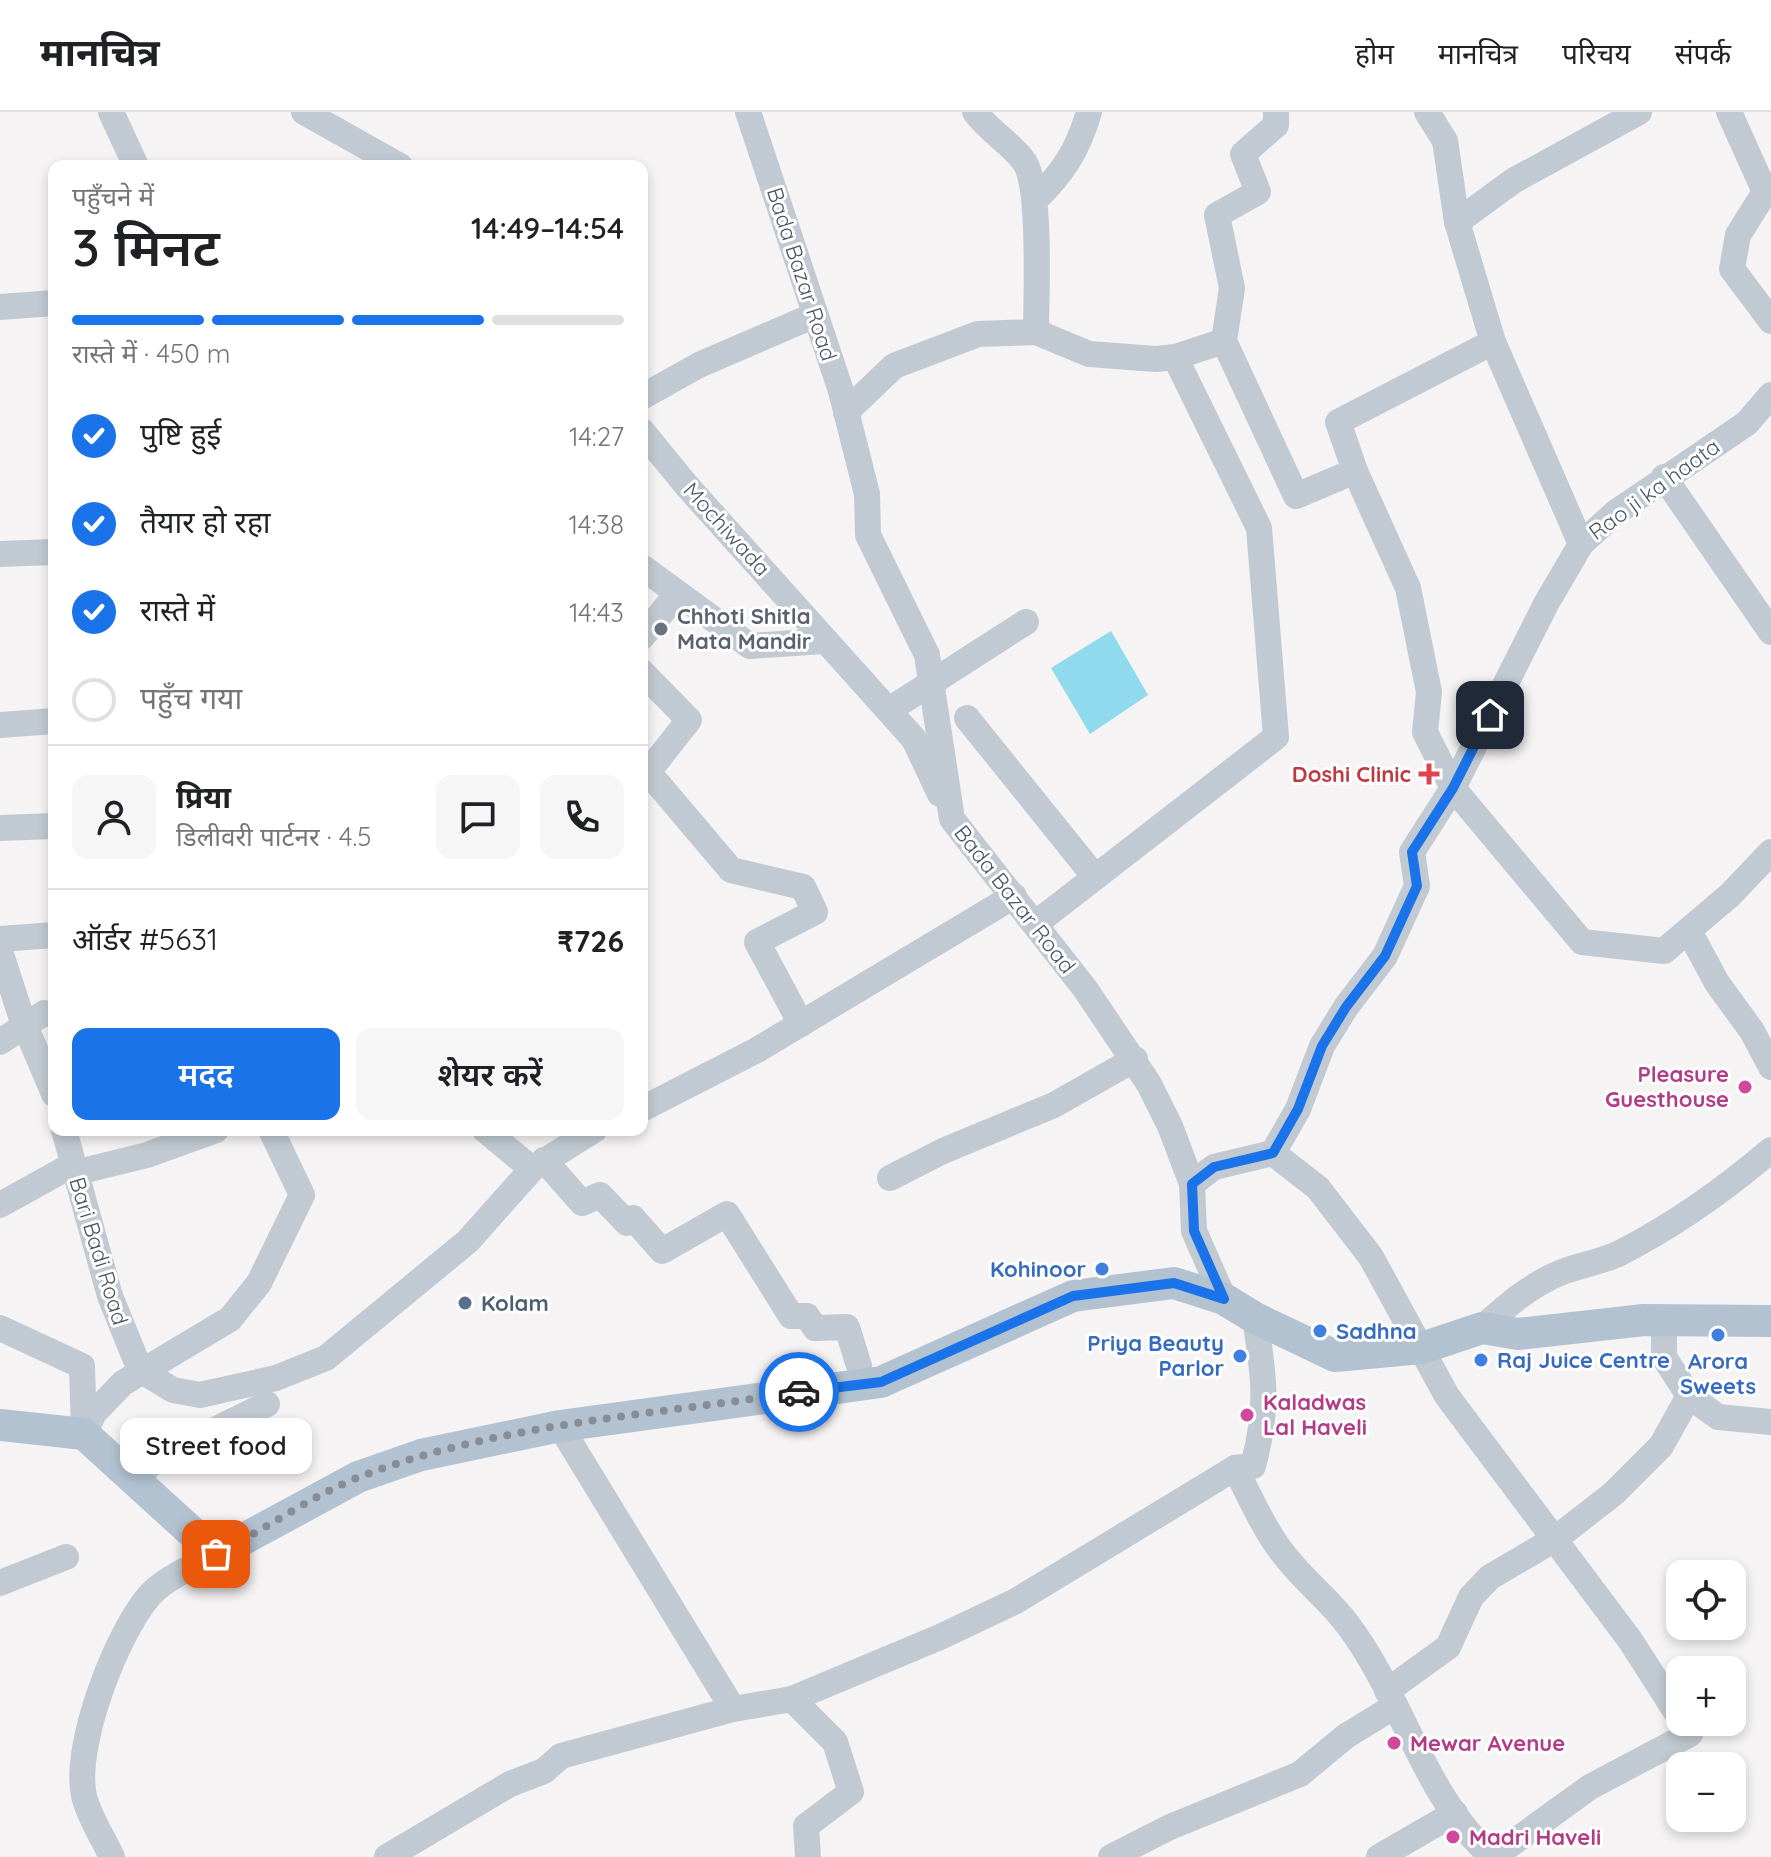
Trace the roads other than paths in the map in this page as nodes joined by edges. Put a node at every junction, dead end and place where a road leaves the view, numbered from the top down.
1 (111, 112) edge
2 (304, 112) edge
3 (748, 112) edge
4 (975, 112) edge
5 (1089, 112) edge
6 (1276, 112) edge
7 (1427, 112) edge
8 (1639, 112) edge
9 (1729, 112) edge
10 (133, 160) edge
11 (389, 160) edge
12 (1035, 200) junction
13 (1457, 222) junction
14 (48, 303) edge
15 (0, 307) edge
16 (815, 315) junction
17 (1771, 321) edge
18 (1036, 332) junction
19 (1224, 341) junction
20 (1493, 342) junction
21 (1175, 357) junction
22 (648, 394) edge
23 (1771, 395) edge
24 (846, 412) junction
25 (648, 438) edge
26 (1355, 471) junction
27 (1664, 477) junction
28 (1581, 544) junction
29 (48, 552) edge
30 (0, 554) edge
31 (648, 572) edge
32 (676, 595) junction
33 (1026, 622) dead end
34 (648, 630) edge
35 (1771, 632) edge
36 (824, 641) junction
37 (648, 678) edge
38 (931, 681) junction
39 (889, 710) junction
40 (967, 718) dead end
41 (48, 721) edge
42 (0, 725) edge
43 (648, 772) edge
44 (648, 772) edge
45 (1453, 788) junction
46 (952, 819) junction
47 (48, 826) edge
48 (0, 828) edge
49 (1771, 852) edge
50 (1095, 877) junction
51 (1014, 896) junction
52 (1035, 924) junction
53 (1689, 931) junction
54 (48, 937) edge
55 (1, 955) edge
56 (48, 1014) edge
57 (24, 1021) junction
58 (801, 1024) junction
59 (0, 1042) edge
60 (1135, 1059) junction
61 (1771, 1067) edge
62 (48, 1079) edge
63 (648, 1106) edge
64 (65, 1136) edge
65 (274, 1136) edge
66 (494, 1136) edge
67 (584, 1136) edge
68 (167, 1139) edge
69 (1771, 1150) edge
70 (1273, 1153) junction
71 (538, 1165) junction
72 (73, 1169) junction
73 (890, 1178) dead end
74 (1192, 1184) junction
75 (2, 1201) edge
76 (1224, 1299) junction
77 (1255, 1318) junction
78 (1664, 1321) junction
79 (1771, 1321) edge
80 (0, 1328) edge
81 (1482, 1328) junction
82 (1422, 1348) junction
83 (859, 1366) dead end
84 (140, 1370) junction
85 (1689, 1396) junction
86 (267, 1404) dead end
87 (1771, 1422) edge
88 (0, 1425) edge
89 (560, 1426) junction
90 (84, 1434) junction
91 (1235, 1468) junction
92 (135, 1479) junction
93 (1555, 1539) junction
94 (216, 1554) junction
95 (66, 1557) dead end
96 (0, 1583) edge
97 (1666, 1696) edge
98 (792, 1699) junction
99 (1391, 1699) junction
100 (733, 1709) junction
101 (1686, 1736) edge
102 (1455, 1813) junction
103 (112, 1857) edge
104 (387, 1857) edge
105 (808, 1857) edge
106 (1111, 1857) edge
107 (1379, 1857) edge
108 (1493, 1857) edge

1 - 10 street
2 - 11 street
3 - 16 street, Bada Bazar Road
4 - 12 street
5 - 12 street
6 - 19 street
7 - 13 street
8 - 13 street
9 - 17 street
12 - 18 street
13 - 20 street
14 - 15 street
16 - 22 street
16 - 24 street, Bada Bazar Road
18 - 21 street
18 - 24 street
19 - 21 street
19 - 26 street
20 - 26 street
20 - 28 street
21 - 50 street
23 - 27 street, Rao ji ka haata
24 - 38 street, Bada Bazar Road
25 - 36 street, Mochiwada
26 - 45 street
27 - 28 street, Rao ji ka haata
27 - 35 street
28 - 45 street, Rao ji ka haata
29 - 30 street
31 - 32 street
32 - 34 street
32 - 36 street
33 - 38 street
36 - 39 street, Mochiwada
37 - 43 street
38 - 39 street
38 - 46 street, Bada Bazar Road
39 - 46 street, Mochiwada
40 - 50 street
41 - 42 street
44 - 58 street
45 - 53 street
45 - 70 street, Rao ji ka haata
46 - 51 street, Bada Bazar Road
47 - 48 street
49 - 53 street
50 - 52 street
51 - 52 street, Bada Bazar Road
51 - 58 street
52 - 60 street, Bada Bazar Road
53 - 61 street
54 - 55 street
55 - 57 street
56 - 57 street
57 - 59 street
57 - 62 street
58 - 63 street
60 - 73 street
60 - 74 street, Bada Bazar Road
64 - 72 street, Bari Badi Road
65 - 84 street
66 - 71 street
67 - 71 street
68 - 72 street
69 - 81 street
70 - 74 street
70 - 82 street
71 - 83 street
71 - 84 street
72 - 75 street
72 - 84 street, Bari Badi Road
74 - 76 street, Bada Bazar Road
76 - 77 main road
76 - 89 main road
77 - 82 main road
77 - 91 street
78 - 79 main road
78 - 81 main road
78 - 85 street
80 - 90 street
81 - 82 main road
82 - 93 street
84 - 90 street
85 - 87 street
85 - 93 street
86 - 92 street
88 - 90 main road
89 - 94 main road
89 - 100 street
90 - 92 main road
91 - 98 street
91 - 99 street
92 - 94 main road
93 - 97 street
93 - 99 street
94 - 103 street
95 - 96 street
98 - 100 street
98 - 105 street
99 - 102 street
99 - 106 street
100 - 104 street
101 - 108 street
102 - 107 street
102 - 108 street

